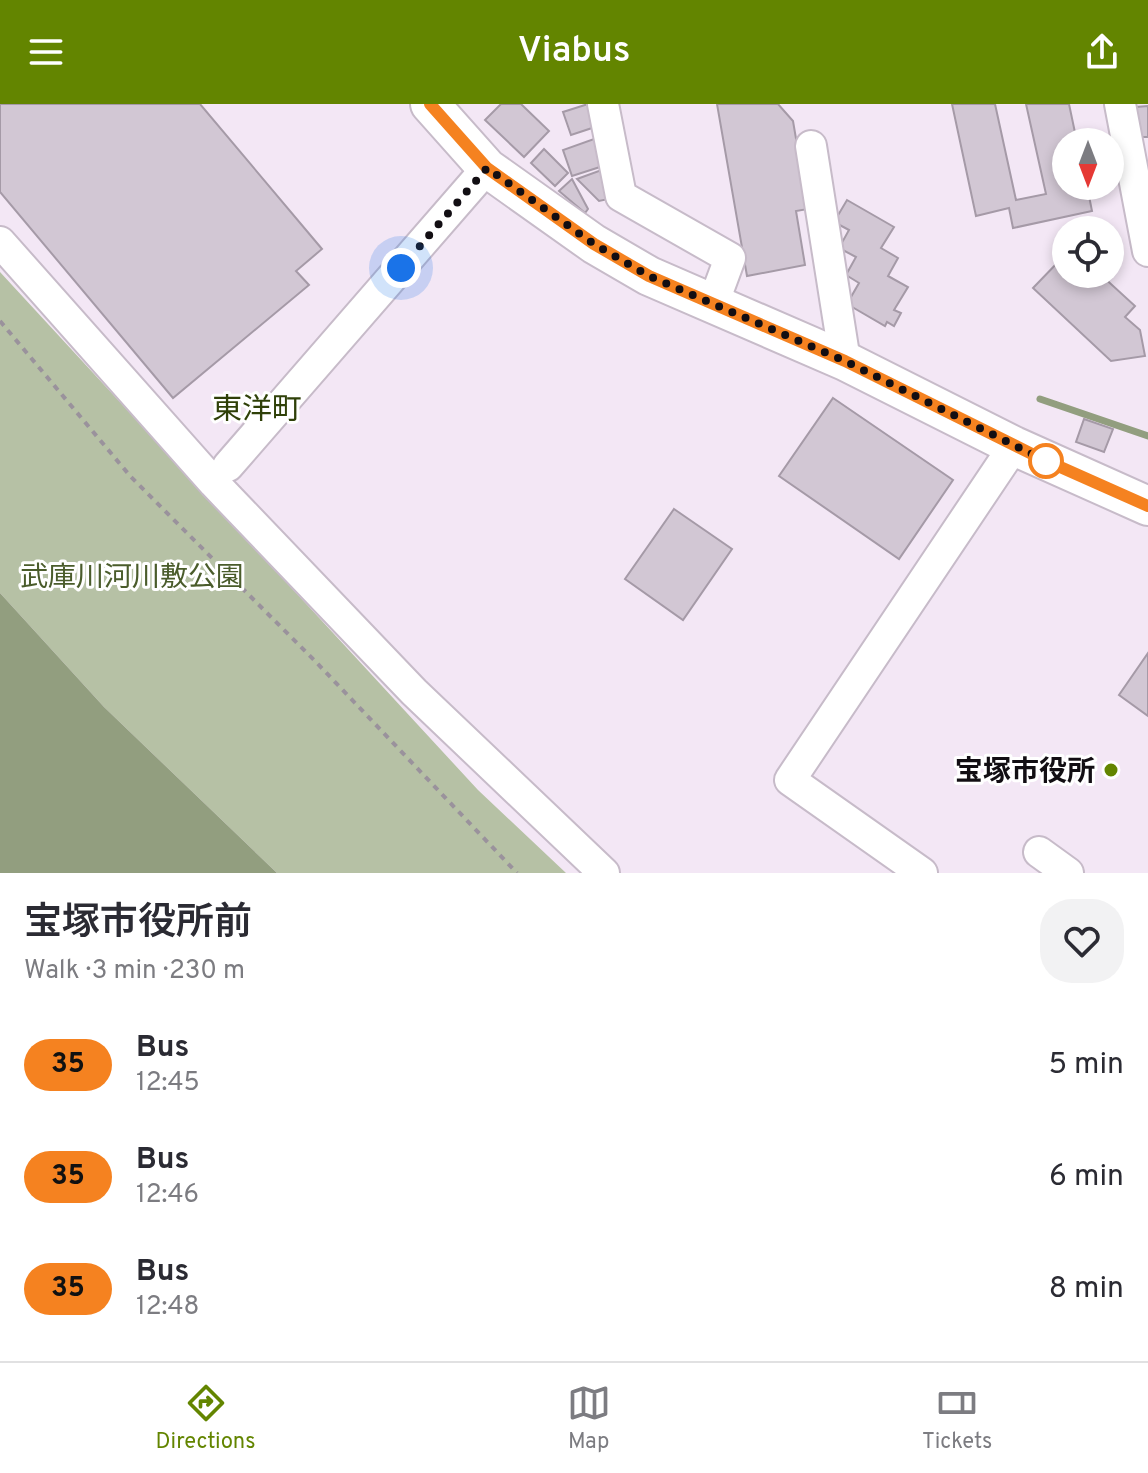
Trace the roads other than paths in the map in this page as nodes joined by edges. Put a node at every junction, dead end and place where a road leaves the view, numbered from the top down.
1 (430, 104) edge
2 (603, 104) edge
3 (1120, 104) edge
4 (811, 146) dead end
5 (487, 168) junction
6 (0, 242) edge
7 (1148, 251) edge
8 (713, 304) junction
9 (845, 361) junction
10 (1014, 446) junction
11 (228, 466) dead end
12 (1148, 506) edge
13 (1039, 852) dead end
14 (604, 873) edge
15 (922, 873) edge
16 (1068, 873) edge

1 - 5 main road
2 - 8 street
3 - 7 street
4 - 9 street
5 - 8 main road
5 - 11 street
6 - 14 street
8 - 9 main road
9 - 10 main road
10 - 12 main road
10 - 15 street
13 - 16 street

